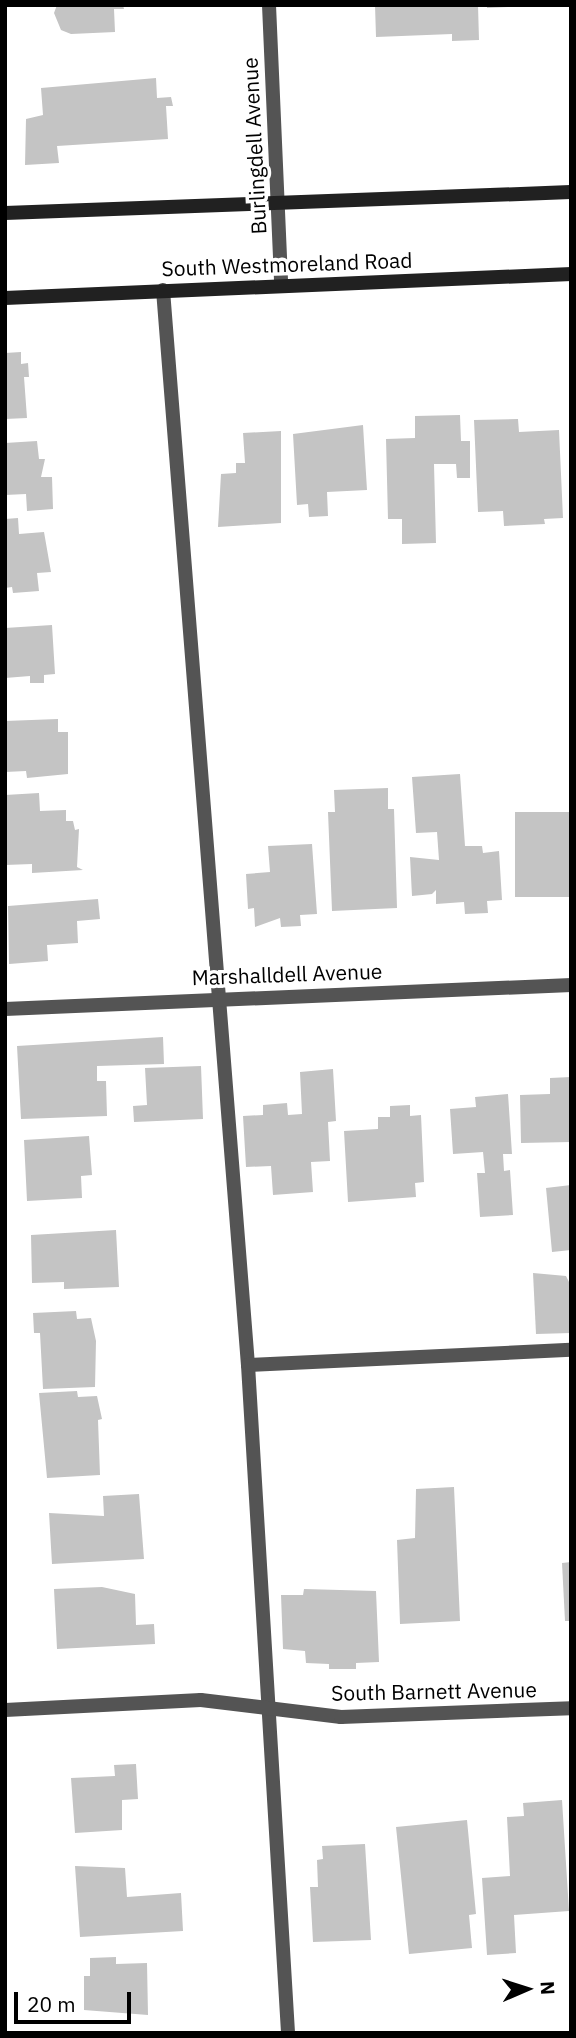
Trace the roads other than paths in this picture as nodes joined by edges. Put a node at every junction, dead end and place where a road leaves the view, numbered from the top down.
1 (269, 5) edge
2 (571, 192) edge
3 (278, 203) junction
4 (5, 213) edge
5 (571, 274) edge
6 (281, 285) junction
7 (163, 290) junction
8 (5, 298) edge
9 (571, 985) edge
10 (219, 998) junction
11 (5, 1009) edge
12 (571, 1350) edge
13 (248, 1365) junction
14 (267, 1707) junction
15 (571, 1708) edge
16 (5, 1710) edge
17 (288, 2033) edge

1 - 3 street, Burlingdell Avenue
2 - 3 main road
3 - 4 main road
3 - 6 street, Burlingdell Avenue
5 - 6 main road, South Westmoreland Road
6 - 7 main road, South Westmoreland Road
7 - 8 main road, South Westmoreland Road
7 - 10 street
9 - 10 street, Marshalldell Avenue
10 - 11 street, Marshalldell Avenue
10 - 13 street
12 - 13 street
13 - 14 street
14 - 15 street, South Barnett Avenue
14 - 16 street, South Barnett Avenue
14 - 17 street

